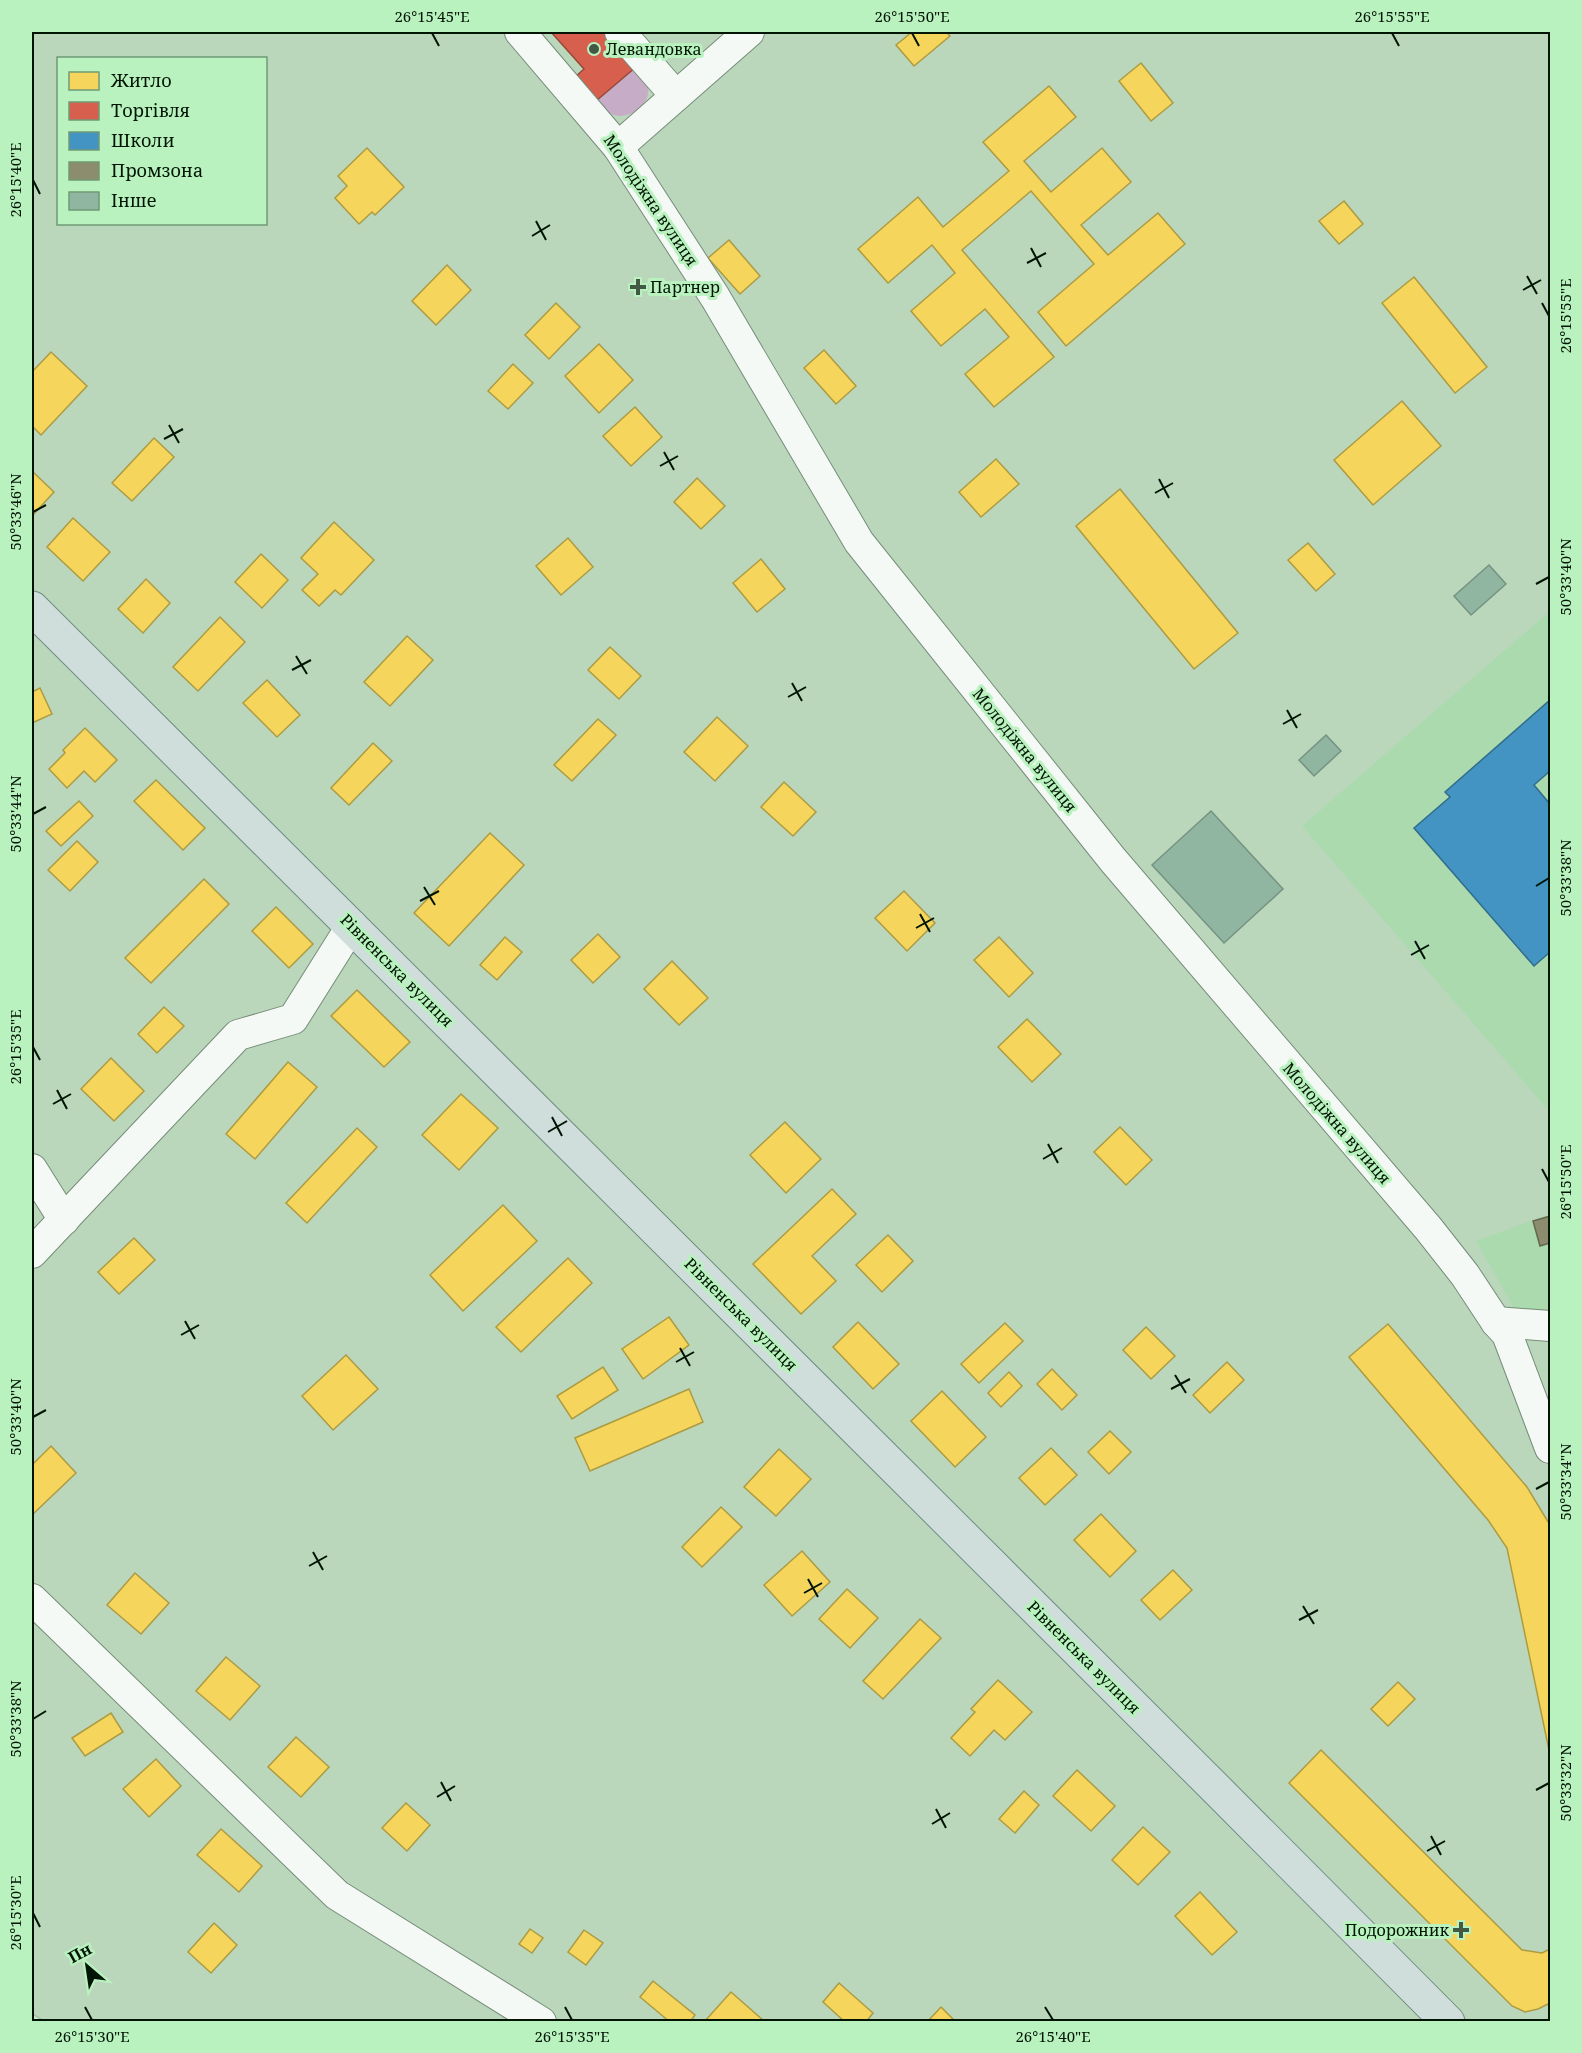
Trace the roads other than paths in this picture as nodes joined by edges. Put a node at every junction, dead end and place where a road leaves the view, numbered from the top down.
1 (520, 32) edge
2 (620, 32) edge
3 (749, 32) edge
4 (676, 96) junction
5 (618, 147) junction
6 (32, 608) edge
7 (352, 925) junction
8 (32, 1169) edge
9 (64, 1220) junction
10 (32, 1253) edge
11 (1496, 1322) junction
12 (1551, 1326) edge
13 (1551, 1448) edge
14 (32, 1599) edge
15 (541, 2022) edge
16 (1448, 2022) edge

1 - 5 street, Молодіжна вулиця
2 - 4 street
3 - 4 street
4 - 5 street
5 - 11 street, Молодіжна вулиця
6 - 7 main road, Рівненська вулиця
7 - 9 street
7 - 16 main road, Рівненська вулиця
8 - 9 street
9 - 10 street
11 - 12 street
11 - 13 street, Молодіжна вулиця
14 - 15 street

